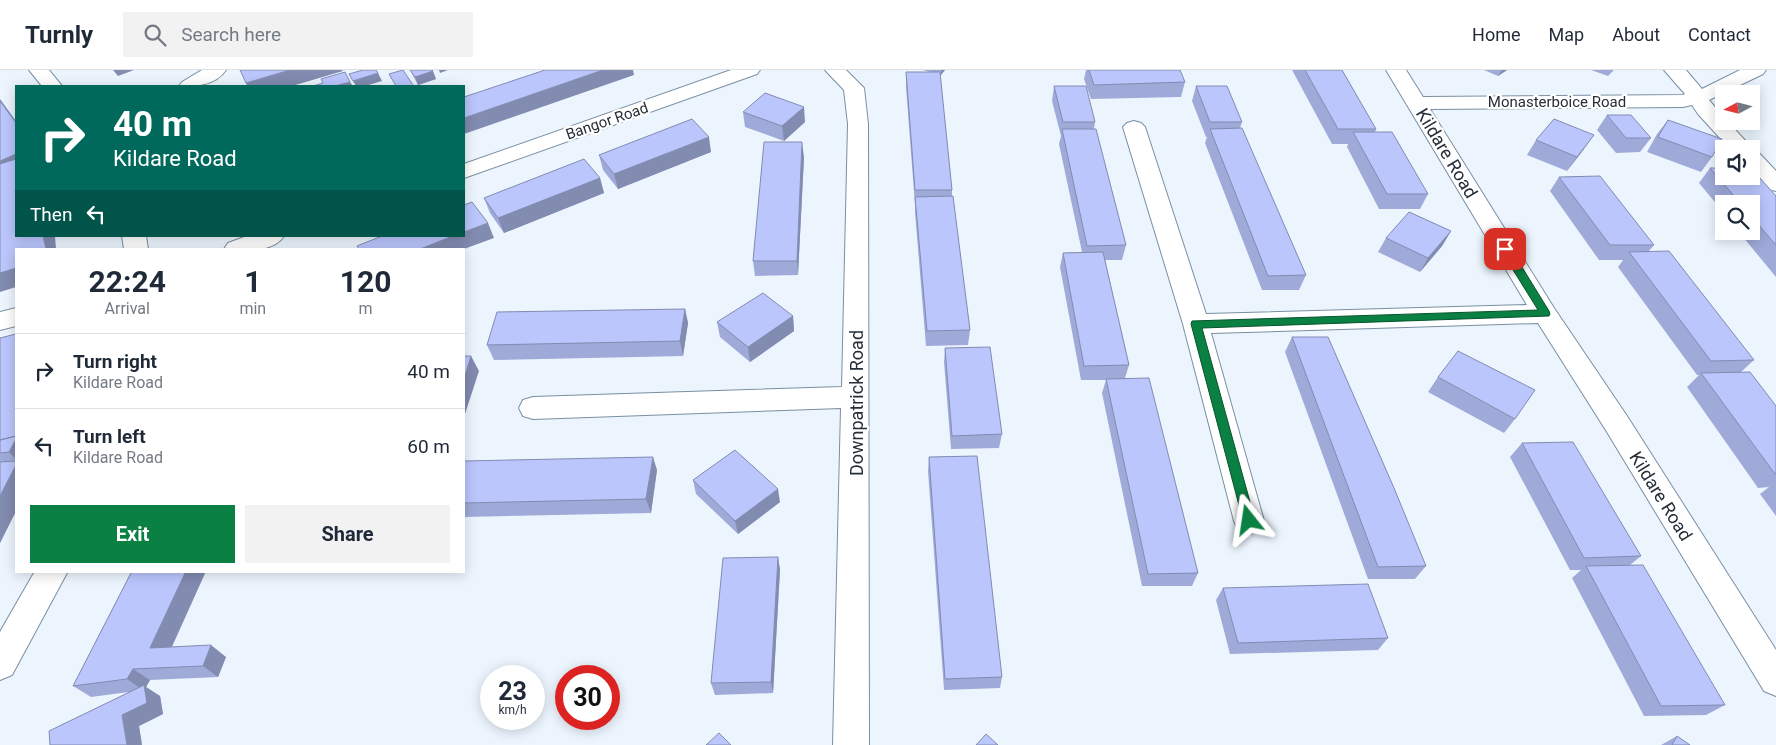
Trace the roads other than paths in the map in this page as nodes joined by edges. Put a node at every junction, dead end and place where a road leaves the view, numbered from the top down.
1 (39, 70) edge
2 (216, 70) edge
3 (750, 70) edge
4 (835, 70) edge
5 (1396, 70) edge
6 (1674, 70) edge
7 (1756, 70) edge
8 (51, 85) edge
9 (191, 85) edge
10 (1698, 98) junction
11 (1416, 103) junction
12 (1134, 127) dead end
13 (1733, 140) edge
14 (1760, 167) edge
15 (465, 171) edge
16 (1776, 184) edge
17 (269, 237) edge
18 (239, 248) edge
19 (1545, 314) junction
20 (15, 317) edge
21 (0, 322) edge
22 (1196, 324) junction
23 (856, 397) junction
24 (533, 408) dead end
25 (1249, 520) dead end
26 (51, 573) edge
27 (0, 664) edge
28 (1776, 680) edge
29 (851, 745) edge

1 - 8 street
2 - 9 street
3 - 15 street, Bangor Road
4 - 23 street, Downpatrick Road
5 - 11 street, Kildare Road
6 - 10 street
7 - 10 street, Monasterboice Road
10 - 11 street, Monasterboice Road
10 - 13 street
11 - 19 street, Kildare Road
12 - 22 street
14 - 16 street
17 - 18 street
19 - 22 street
19 - 28 street, Kildare Road
20 - 21 street
22 - 25 street
23 - 24 street
23 - 29 street, Downpatrick Road
26 - 27 street

